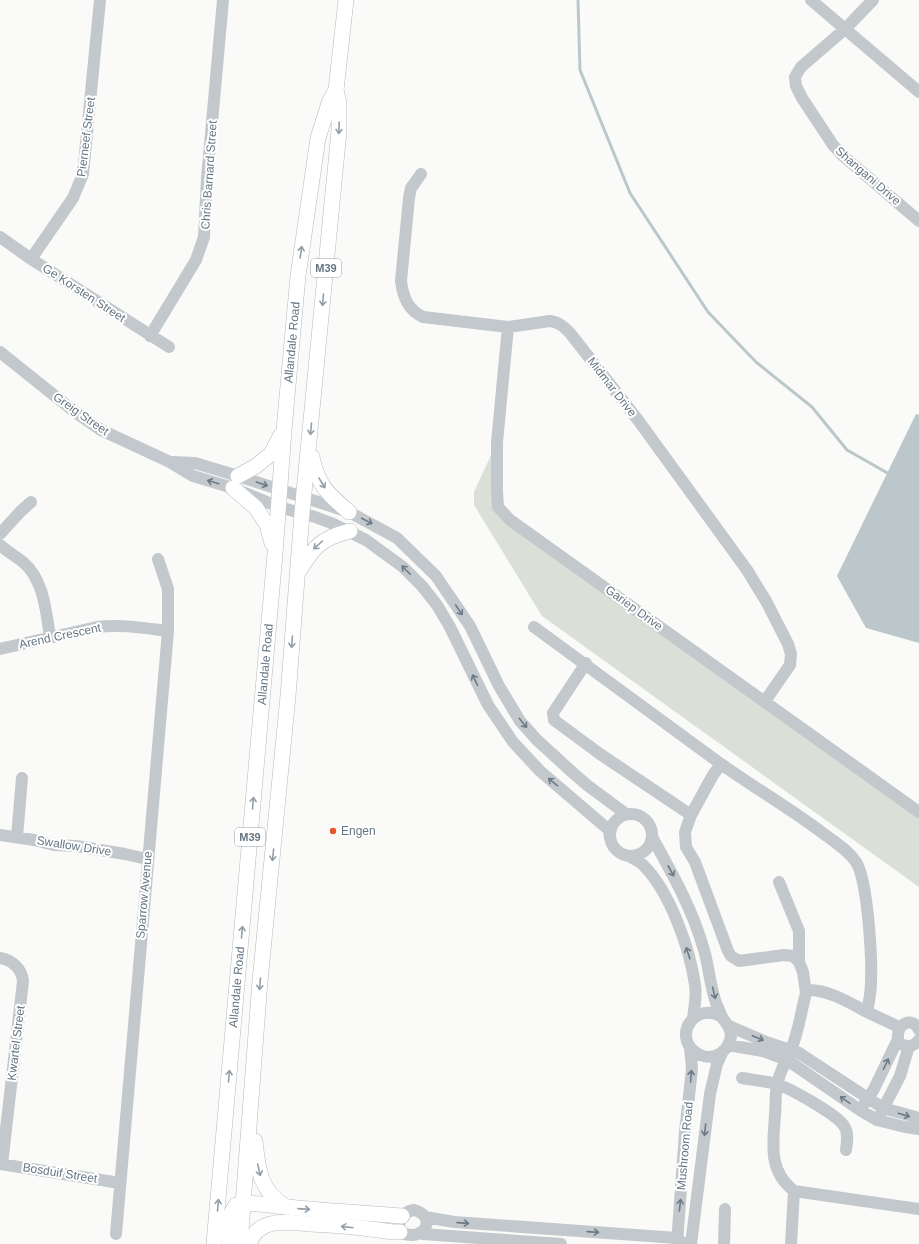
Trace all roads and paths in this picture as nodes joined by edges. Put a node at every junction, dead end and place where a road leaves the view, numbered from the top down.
1 (100, 0) edge
2 (223, 0) edge
3 (346, 0) edge
4 (811, 0) edge
5 (873, 0) edge
6 (845, 29) junction
7 (336, 90) junction
8 (919, 92) edge
9 (421, 174) dead end
10 (919, 221) edge
11 (0, 237) edge
12 (31, 258) junction
13 (508, 327) junction
14 (150, 336) junction
15 (169, 347) dead end
16 (0, 352) edge
17 (284, 430) junction
18 (309, 447) junction
19 (236, 482) junction
20 (280, 490) junction
21 (305, 498) junction
22 (32, 502) dead end
23 (279, 508) junction
24 (349, 512) junction
25 (302, 513) junction
26 (350, 531) junction
27 (0, 534) edge
28 (0, 545) edge
29 (275, 554) junction
30 (158, 559) dead end
31 (298, 573) junction
32 (534, 627) dead end
33 (168, 631) junction
34 (50, 637) junction
35 (0, 649) edge
36 (586, 663) junction
37 (765, 701) junction
38 (721, 764) junction
39 (22, 778) dead end
40 (919, 812) edge
41 (626, 814) junction
42 (691, 815) junction
43 (0, 835) edge
44 (17, 837) junction
45 (652, 837) junction
46 (610, 838) junction
47 (629, 856) junction
48 (147, 859) junction
49 (779, 882) dead end
50 (0, 958) edge
51 (799, 962) junction
52 (806, 993) junction
53 (868, 1012) junction
54 (693, 1019) junction
55 (726, 1022) junction
56 (919, 1030) edge
57 (898, 1033) junction
58 (917, 1042) edge
59 (690, 1048) junction
60 (726, 1048) junction
61 (790, 1056) junction
62 (742, 1078) dead end
63 (777, 1084) junction
64 (868, 1099) junction
65 (251, 1104) junction
66 (883, 1108) junction
67 (860, 1110) junction
68 (919, 1118) edge
69 (877, 1120) junction
70 (919, 1129) edge
71 (846, 1150) dead end
72 (1, 1164) edge
73 (120, 1183) junction
74 (794, 1191) junction
75 (243, 1203) junction
76 (286, 1207) junction
77 (725, 1208) dead end
78 (919, 1209) edge
79 (402, 1216) junction
80 (425, 1217) junction
81 (378, 1230) junction
82 (400, 1232) junction
83 (116, 1234) dead end
84 (423, 1234) junction
85 (679, 1242) edge
86 (214, 1244) edge
87 (229, 1244) edge
88 (240, 1244) edge
89 (249, 1244) edge
90 (391, 1244) edge
91 (561, 1244) edge
92 (691, 1244) edge
93 (724, 1244) edge
94 (791, 1244) edge

1 - 12 street, Pierneef Street
2 - 14 street, Chris Barnard Street
3 - 7 main road, Allandale Road / M39
4 - 6 street
5 - 6 street, Shangani Drive
6 - 8 street
6 - 10 street, Shangani Drive
17 -> 7 main road, Allandale Road / M39
7 -> 18 main road, Allandale Road / M39
9 - 13 street, Midmar Drive
11 - 12 street, Ge Korsten Street
12 - 14 street, Ge Korsten Street
13 - 37 street, Gariep Drive
13 - 37 street, Midmar Drive
14 - 15 street, Ge Korsten Street
16 - 19 street, Greig Street
17 - 19 main road
17 - 20 main road, Allandale Road / M39
18 - 21 main road, Allandale Road / M39
18 -> 24 main road
19 -> 20 street, Greig Street
19 - 23 street, Greig Street
19 - 29 main road
20 - 21 street, Greig Street
20 - 23 main road, Allandale Road / M39
21 - 24 street, Greig Street
21 - 25 main road, Allandale Road / M39
22 - 27 street
23 - 25 street, Greig Street
23 - 29 main road, Allandale Road / M39
24 -> 41 street, Greig Street
25 - 26 street, Greig Street
25 - 31 main road, Allandale Road / M39
26 -> 31 main road
46 -> 26 street, Greig Street
28 - 34 street
86 -> 29 main road, Allandale Road / M39
30 - 33 street, Sparrow Avenue
31 -> 65 main road, Allandale Road / M39
32 - 36 street
33 - 34 street, Arend Crescent
33 - 48 street, Sparrow Avenue
34 - 35 street, Arend Crescent
36 - 38 street
36 - 42 street
37 - 40 street, Gariep Drive
38 - 42 street
38 - 53 street
39 - 44 street
41 - 45 street
41 - 46 street
42 - 51 street
43 - 44 street, Swallow Drive
44 - 48 street, Swallow Drive
45 - 47 street
45 -> 55 street
46 - 47 street
54 -> 47 street
48 - 73 street, Sparrow Avenue
49 - 51 street
50 - 72 street, Kwartel Street
51 - 52 street
52 - 53 street
52 - 63 street
53 - 57 street
54 - 55 street
54 - 59 street
55 - 60 street
55 -> 61 street
56 - 57 street
57 - 58 street
64 -> 57 street
58 - 66 street
59 - 60 street
85 -> 59 street, Mushroom Road
60 - 61 street
60 -> 92 street, Mushroom Road
61 - 64 street
67 -> 61 street
62 - 63 street
63 - 71 street
63 - 74 street
64 - 66 street
64 - 67 street
65 - 75 main road, Allandale Road / M39
65 -> 76 main road
66 -> 68 street
66 - 69 street
67 - 69 street
69 - 70 street
72 - 73 street, Bosduif Street
73 - 83 street, Sparrow Avenue
74 - 78 street
74 - 94 street
75 - 76 main road
75 - 87 main road
75 - 88 main road, Allandale Road / M39
76 -> 79 main road
77 - 93 street
79 - 80 street
79 - 82 street
80 - 84 street
80 -> 85 street
81 - 82 main road
81 -> 89 main road
81 - 90 main road
82 - 84 street
84 - 91 street

